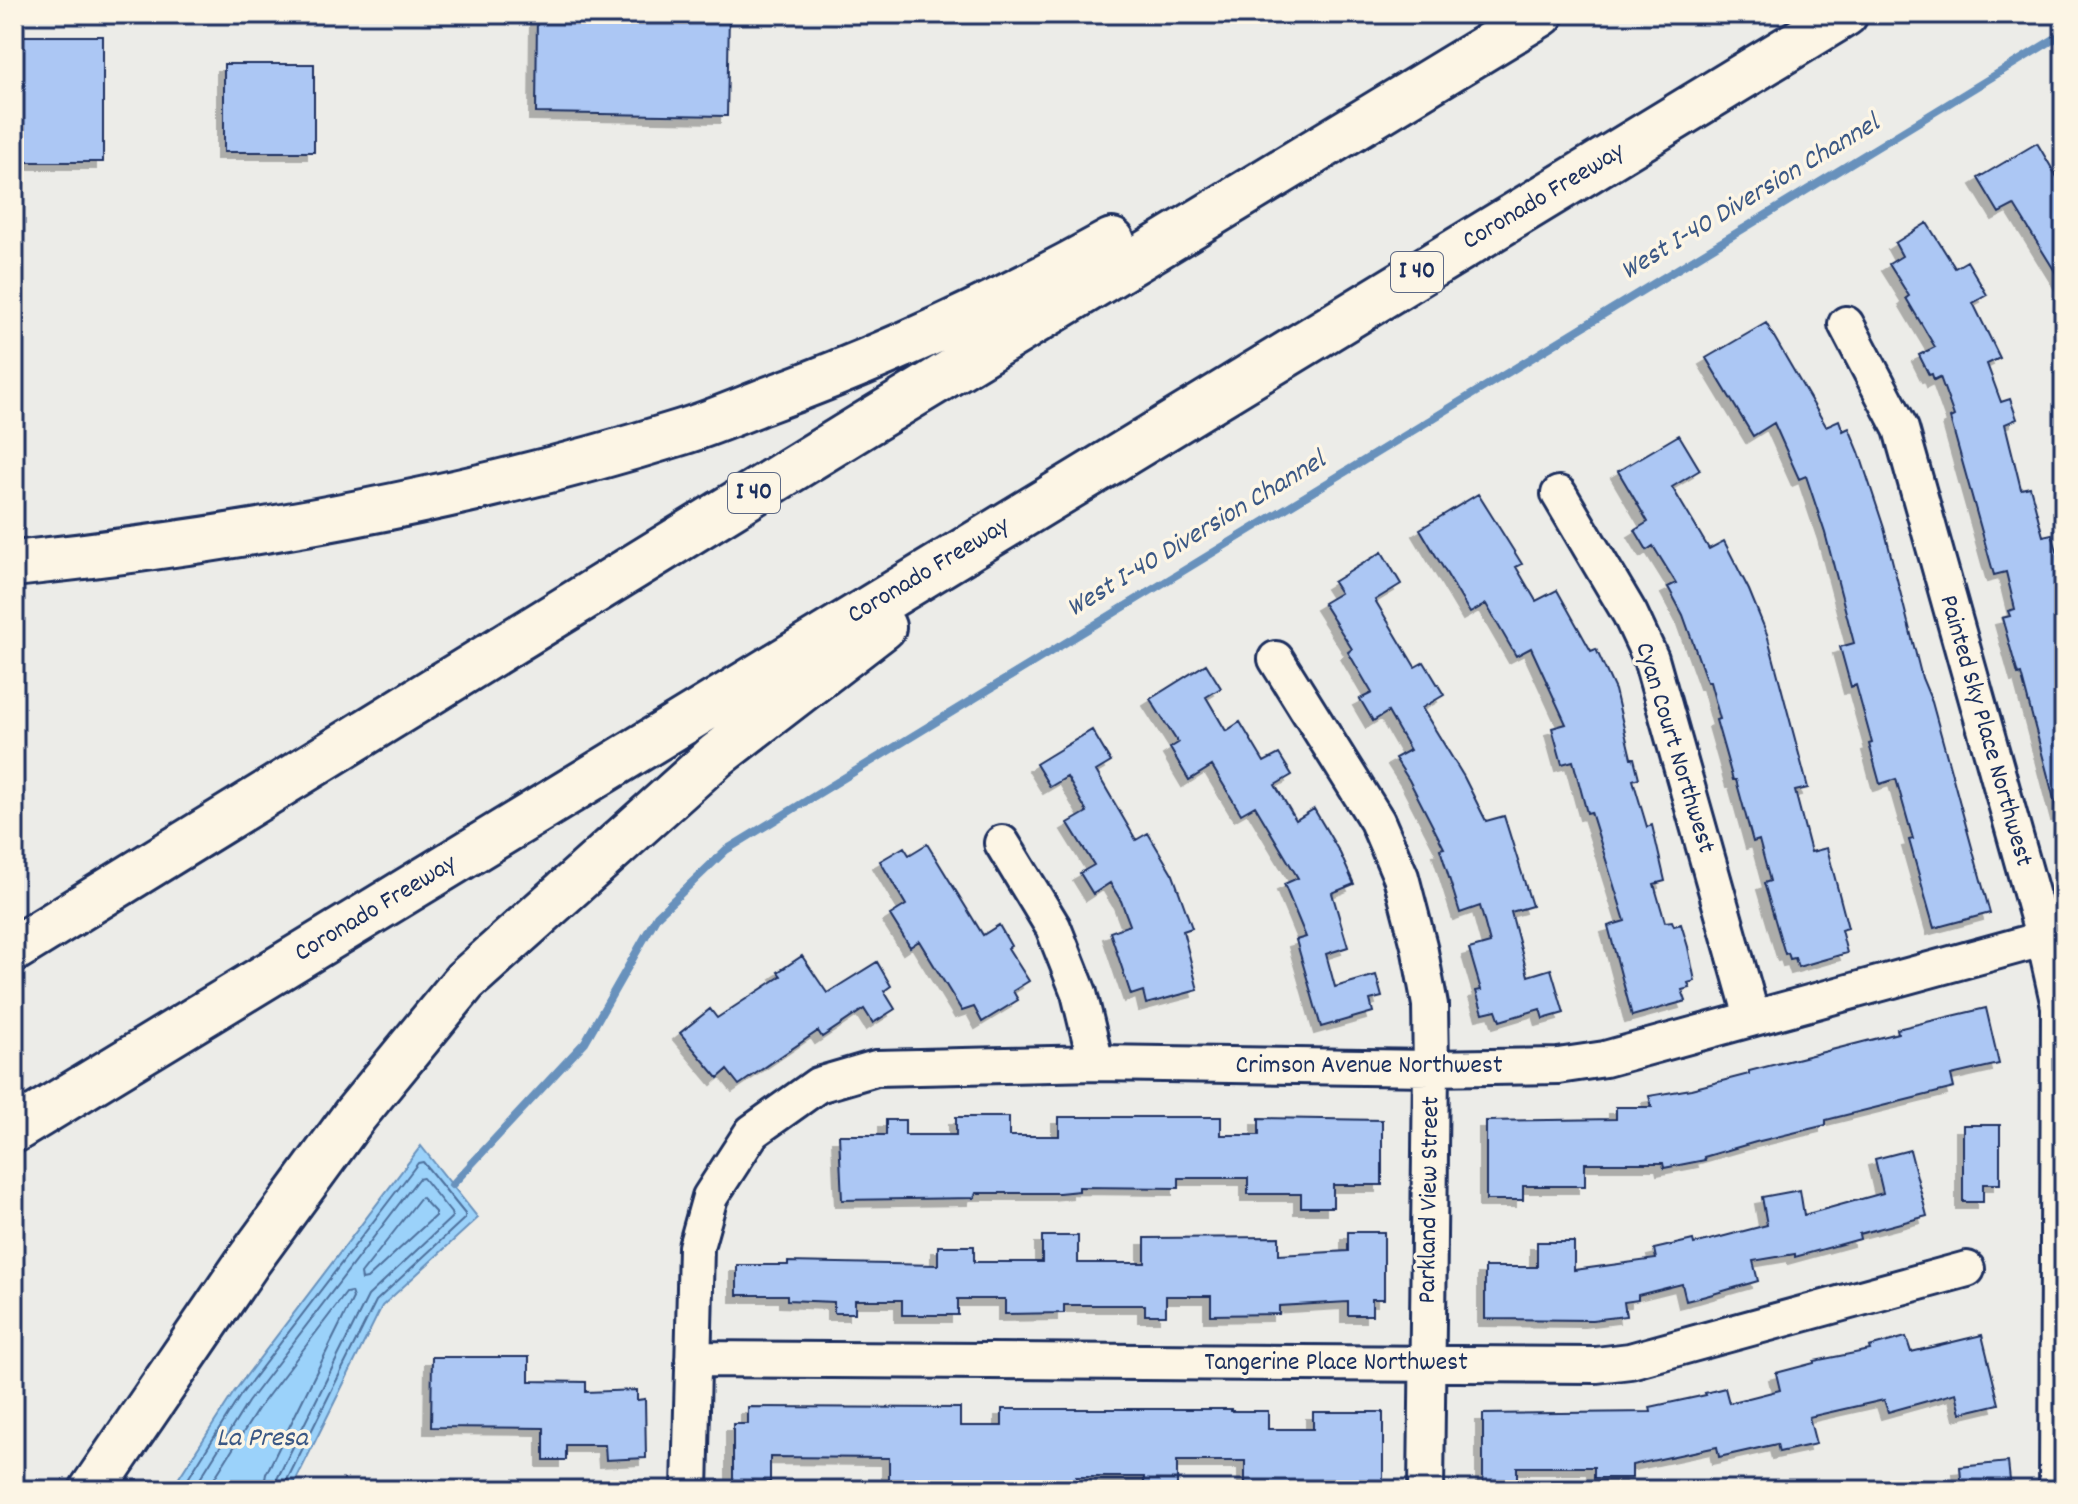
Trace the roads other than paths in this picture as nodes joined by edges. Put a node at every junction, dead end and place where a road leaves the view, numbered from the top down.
1 (1541, 14) edge
2 (1845, 14) edge
3 (1498, 41) junction
4 (1846, 324) dead end
5 (1117, 455) junction
6 (1559, 494) dead end
7 (14, 564) edge
8 (1276, 659) dead end
9 (1002, 843) dead end
10 (2054, 936) edge
11 (14, 949) edge
12 (1752, 1017) junction
13 (1096, 1063) junction
14 (1431, 1068) junction
15 (14, 1130) edge
16 (2062, 1229) edge
17 (1967, 1269) dead end
18 (693, 1359) junction
19 (1429, 1364) junction
20 (92, 1490) edge
21 (690, 1490) edge
22 (1426, 1490) edge
23 (2057, 1490) edge

1 - 3 highway, I 40
2 - 5 highway, Coronado Freeway / I 40
3 - 7 highway
3 - 11 highway, I 40
4 - 10 street, Painted Sky Place Northwest
5 - 15 highway, Coronado Freeway / I 40
5 - 20 highway
6 - 12 street, Cyan Court Northwest
8 - 14 street, Parkland View Street
9 - 13 street
10 - 12 street, Crimson Avenue Northwest
10 - 16 street, Painted Sky Place Northwest
12 - 14 street, Crimson Avenue Northwest
13 - 14 street, Crimson Avenue Northwest
13 - 18 street, Crimson Avenue Northwest
14 - 19 street, Parkland View Street
16 - 23 street, Painted Sky Place Northwest
17 - 19 street, Tangerine Place Northwest
18 - 19 street, Tangerine Place Northwest
18 - 21 street, Crimson Avenue Northwest
19 - 22 street, Parkland View Street

